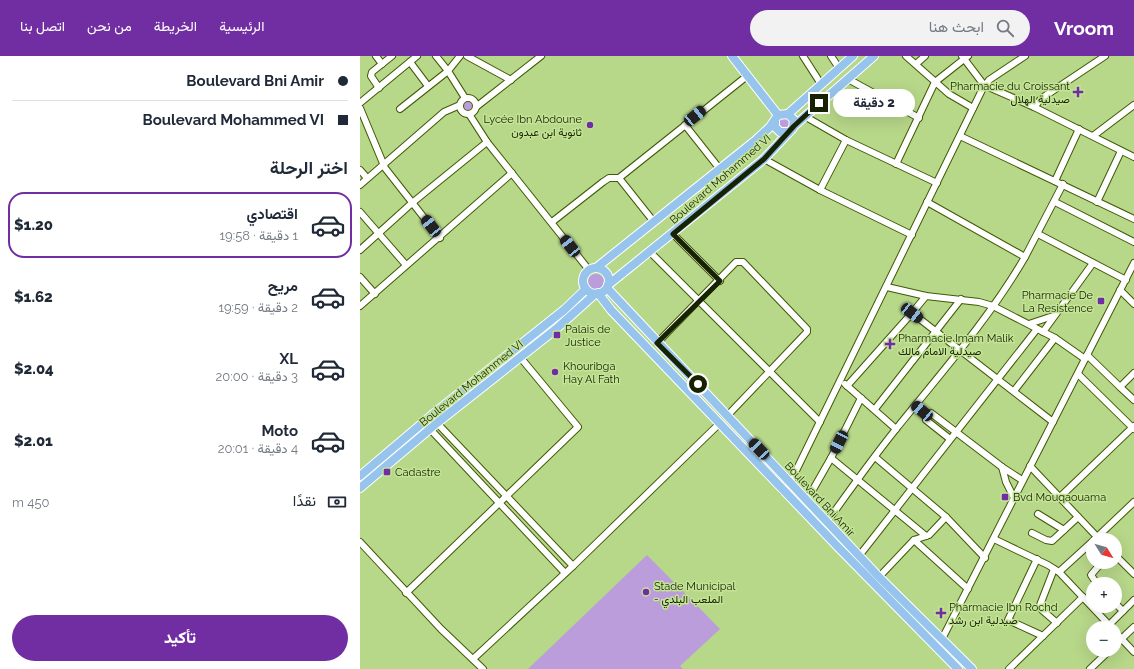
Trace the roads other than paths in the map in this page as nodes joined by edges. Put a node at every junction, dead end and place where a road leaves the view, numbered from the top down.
1 (376, 56) edge
2 (392, 56) edge
3 (418, 56) edge
4 (436, 56) edge
5 (460, 56) edge
6 (467, 56) edge
7 (541, 56) edge
8 (803, 56) edge
9 (831, 56) edge
10 (853, 56) edge
11 (874, 56) edge
12 (906, 56) edge
13 (925, 56) edge
14 (1025, 56) edge
15 (1092, 56) edge
16 (1105, 56) edge
17 (736, 57) edge
18 (965, 57) edge
19 (410, 62) junction
20 (1096, 62) junction
21 (382, 64) junction
22 (916, 64) junction
23 (839, 68) junction
24 (448, 71) junction
25 (747, 76) junction
26 (848, 79) junction
27 (511, 80) junction
28 (935, 82) junction
29 (821, 84) junction
30 (984, 85) junction
31 (428, 86) junction
32 (379, 88) junction
33 (465, 98) junction
34 (360, 103) edge
35 (460, 105) junction
36 (1134, 105) edge
37 (476, 106) junction
38 (1034, 107) junction
39 (360, 108) edge
40 (973, 108) junction
41 (400, 109) dead end
42 (469, 114) junction
43 (788, 114) junction
44 (806, 116) junction
45 (777, 118) junction
46 (919, 118) junction
47 (685, 125) junction
48 (792, 129) junction
49 (1079, 129) junction
50 (960, 136) junction
51 (1093, 136) junction
52 (846, 140) junction
53 (487, 142) junction
54 (1122, 151) junction
55 (1134, 157) edge
56 (764, 159) junction
57 (383, 164) junction
58 (896, 164) junction
59 (719, 168) junction
60 (360, 170) edge
61 (512, 173) junction
62 (367, 178) junction
63 (619, 178) junction
64 (1055, 181) junction
65 (936, 183) junction
66 (1063, 184) junction
67 (360, 185) edge
68 (820, 190) junction
69 (412, 202) junction
70 (927, 202) junction
71 (1055, 202) junction
72 (1097, 202) junction
73 (360, 212) edge
74 (1134, 219) edge
75 (552, 222) junction
76 (654, 222) junction
77 (378, 233) junction
78 (673, 234) junction
79 (1038, 234) junction
80 (912, 235) junction
81 (440, 238) junction
82 (1134, 242) edge
83 (360, 250) edge
84 (650, 252) junction
85 (1025, 257) junction
86 (1093, 263) junction
87 (406, 265) junction
88 (1134, 265) edge
89 (592, 269) junction
90 (360, 277) edge
91 (1126, 280) junction
92 (720, 281) junction
93 (607, 286) junction
94 (887, 287) junction
95 (586, 289) junction
96 (1120, 290) junction
97 (596, 293) junction
98 (375, 294) junction
99 (926, 296) junction
100 (961, 299) junction
101 (698, 302) junction
102 (1134, 304) edge
103 (360, 306) edge
104 (993, 306) junction
105 (912, 313) junction
106 (1053, 316) junction
107 (1029, 324) junction
108 (1040, 330) junction
109 (936, 332) junction
110 (1055, 338) junction
111 (657, 343) junction
112 (960, 351) junction
113 (520, 357) junction
114 (1086, 357) junction
115 (769, 372) junction
116 (1134, 373) edge
117 (1078, 374) junction
118 (998, 379) junction
119 (840, 380) junction
120 (847, 386) junction
121 (1120, 387) junction
122 (1014, 391) junction
123 (861, 398) junction
124 (1134, 400) edge
125 (916, 405) junction
126 (875, 409) junction
127 (728, 415) junction
128 (928, 416) junction
129 (720, 422) junction
130 (820, 422) junction
131 (1053, 422) junction
132 (437, 423) junction
133 (1134, 428) edge
134 (430, 429) junction
135 (896, 429) junction
136 (956, 432) junction
137 (950, 439) junction
138 (875, 457) junction
139 (831, 458) junction
140 (1030, 466) junction
141 (1002, 467) junction
142 (360, 476) edge
143 (858, 479) junction
144 (1022, 480) junction
145 (790, 483) junction
146 (360, 488) edge
147 (912, 488) junction
148 (783, 491) junction
149 (505, 496) junction
150 (1014, 498) junction
151 (1059, 498) junction
152 (807, 500) junction
153 (1134, 502) edge
154 (498, 503) junction
155 (895, 510) junction
156 (1038, 514) dead end
157 (946, 517) junction
158 (1078, 517) junction
159 (827, 522) junction
160 (534, 527) junction
161 (1064, 530) junction
162 (527, 533) junction
163 (1032, 533) dead end
164 (1091, 533) edge
165 (1103, 533) edge
166 (926, 536) junction
167 (994, 539) junction
168 (914, 540) junction
169 (360, 542) edge
170 (1086, 548) edge
171 (859, 556) junction
172 (984, 558) junction
173 (1037, 560) junction
174 (1122, 562) edge
175 (573, 566) junction
176 (1096, 569) edge
177 (1057, 571) junction
178 (565, 573) junction
179 (1134, 574) edge
180 (879, 577) junction
181 (1092, 577) edge
182 (968, 589) junction
183 (406, 592) junction
184 (1083, 597) junction
185 (1134, 600) edge
186 (1123, 611) joint
187 (1105, 621) edge
188 (1114, 621) edge
189 (1057, 623) junction
190 (1134, 627) edge
191 (1043, 636) junction
192 (1122, 637) edge
193 (1122, 639) edge
194 (943, 640) junction
195 (936, 648) junction
196 (1134, 652) edge
197 (1103, 657) edge
198 (473, 659) junction
199 (966, 662) junction
200 (483, 669) edge
201 (959, 669) edge
202 (972, 669) edge
203 (1009, 669) edge
204 (1090, 669) edge

1 - 21 street
2 - 21 street
3 - 19 street
4 - 24 street
5 - 24 street
6 - 27 street
7 - 27 street
8 - 29 street
9 - 23 street
10 - 23 main road
11 - 26 main road, Boulevard Mohammed VI
12 - 22 street
13 - 22 street
14 - 30 street
15 - 20 street
16 - 20 street
17 - 25 main road
18 - 28 street
18 - 30 street
19 - 31 street
19 - 32 street
20 - 38 street
21 - 32 street
22 - 28 street
23 - 29 main road
24 - 31 street
24 - 33 street
25 - 45 main road
25 - 47 street
26 - 44 main road, Boulevard Mohammed VI
26 - 46 street
27 - 37 street
28 - 40 street
28 - 46 street
29 - 43 main road
30 - 38 street
30 - 40 street
31 - 41 street
32 - 34 street
33 - 35 street
33 - 37 street
35 - 42 street
35 - 57 street
36 - 51 street
37 - 42 street
38 - 49 street
39 - 57 street
40 - 50 street
42 - 53 street
43 - 45 main road
43 - 48 main road
44 - 48 main road, Boulevard Mohammed VI
44 - 52 street
45 - 48 main road
45 - 59 main road, Boulevard Mohammed VI
46 - 58 street
47 - 59 street
47 - 63 street
48 - 56 main road, Boulevard Mohammed VI
49 - 51 street
49 - 64 street
50 - 64 street
50 - 65 street
51 - 54 street
52 - 58 street
52 - 68 street
53 - 61 street
53 - 69 street
54 - 55 street
54 - 72 street
56 - 68 street
56 - 78 main road, Boulevard Mohammed VI
57 - 62 street
57 - 69 street
58 - 65 street
59 - 76 main road, Boulevard Mohammed VI
60 - 62 street
61 - 75 street
61 - 81 street
62 - 67 street
63 - 75 street
63 - 76 street
64 - 66 street
65 - 70 street
66 - 71 street
66 - 72 street
68 - 80 street
69 - 77 street
69 - 81 street
70 - 80 street
70 - 85 street
71 - 79 street
71 - 82 street
72 - 74 street
73 - 77 street
75 - 89 street
76 - 89 main road, Boulevard Mohammed VI
77 - 83 street
77 - 87 street
78 - 84 main road, Boulevard Mohammed VI
78 - 92 street
79 - 85 street
79 - 86 street
80 - 94 street
81 - 87 street
84 - 93 main road, Boulevard Mohammed VI
84 - 101 street
85 - 104 street
86 - 91 street
86 - 106 street
87 - 98 street
88 - 91 street
89 - 93 main road
89 - 95 main road
90 - 98 street
91 - 96 street
92 - 101 street
92 - 115 street
93 - 97 main road
93 - 111 main road, Boulevard Bni Amir
94 - 99 street
94 - 119 street
95 - 97 main road
95 - 142 main road, Boulevard Mohammed VI
96 - 102 street
96 - 114 street
97 - 113 main road, Boulevard Mohammed VI
97 - 129 main road, Boulevard Bni Amir
98 - 103 street
99 - 100 street
99 - 105 street
100 - 104 street
100 - 109 street
101 - 111 street
101 - 115 street
104 - 107 street
104 - 112 street
105 - 109 street
105 - 120 street
106 - 107 street
106 - 108 street
107 - 108 street
108 - 110 street
108 - 118 street
109 - 112 street
109 - 126 street
110 - 114 street
110 - 122 street
111 - 127 main road, Boulevard Bni Amir
112 - 118 street
112 - 125 street
113 - 132 main road, Boulevard Mohammed VI
113 - 149 street
114 - 117 street
114 - 121 street
115 - 127 street
115 - 130 street
116 - 121 street
117 - 131 street
117 - 133 street
118 - 122 street
118 - 136 street
119 - 120 street
119 - 130 street
120 - 123 street
121 - 124 street
122 - 131 street
123 - 126 street
123 - 139 street
125 - 128 street
125 - 135 street
126 - 135 street
127 - 145 main road, Boulevard Bni Amir
128 - 136 street
128 - 137 street
129 - 148 main road, Boulevard Bni Amir
129 - 175 street
130 - 145 street
131 - 140 street
132 - 134 main road, Boulevard Mohammed VI
132 - 149 street
133 - 151 street
134 - 146 main road, Boulevard Mohammed VI
134 - 154 street
135 - 138 street
136 - 137 street
136 - 141 street
137 - 147 street
138 - 143 street
138 - 147 street
139 - 143 street
139 - 152 street
140 - 144 street
140 - 151 street
141 - 144 street
141 - 150 street
143 - 155 street
143 - 159 street
144 - 150 street
145 - 148 street
145 - 152 main road, Boulevard Bni Amir
147 - 155 street
147 - 157 street
148 - 195 main road, Boulevard Bni Amir
149 - 154 street
149 - 160 street
150 - 167 street
151 - 158 street
152 - 159 main road, Boulevard Bni Amir
153 - 165 street
154 - 162 street
154 - 183 street
155 - 166 street
155 - 171 street
156 - 161 street
157 - 166 street
157 - 172 street
158 - 161 street
158 - 164 street
159 - 171 main road, Boulevard Bni Amir
160 - 162 street
160 - 175 street
161 - 163 street
162 - 178 street
166 - 168 street
167 - 172 street
167 - 173 street
168 - 180 street
168 - 182 street
169 - 183 street
170 - 177 street
171 - 180 main road, Boulevard Bni Amir
172 - 182 street
173 - 177 street
173 - 191 street
174 - 179 street
175 - 178 street
176 - 181 street
177 - 184 street
177 - 189 street
178 - 198 street
180 - 194 main road, Boulevard Bni Amir
182 - 194 street
183 - 198 street
184 - 187 street
184 - 189 street
185 - 186 street
186 - 188 street
189 - 191 street
190 - 192 street
191 - 203 street
193 - 196 street
194 - 195 street
194 - 199 main road, Boulevard Bni Amir
195 - 201 main road, Boulevard Bni Amir
197 - 204 street
198 - 200 street
199 - 201 street
199 - 202 main road, Boulevard Bni Amir

